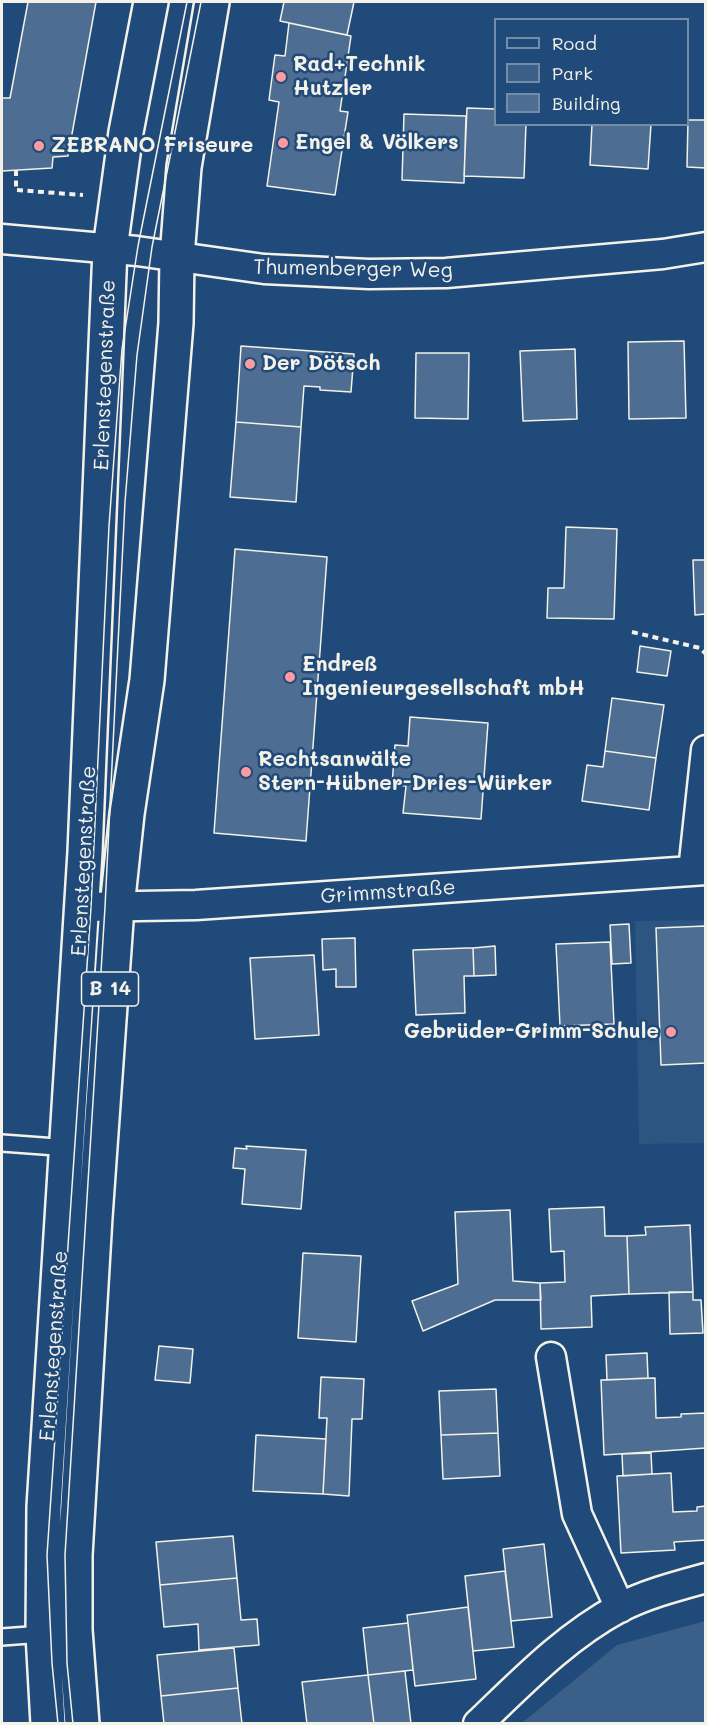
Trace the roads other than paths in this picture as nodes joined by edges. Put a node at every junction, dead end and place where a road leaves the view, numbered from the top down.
1 (151, 2) edge
2 (212, 2) edge
3 (2, 239) edge
4 (705, 247) edge
5 (110, 249) junction
6 (177, 257) junction
7 (705, 750) edge
8 (699, 871) edge
9 (82, 907) junction
10 (117, 907) junction
11 (2, 1143) edge
12 (67, 1148) junction
13 (99, 1150) junction
14 (551, 1357) dead end
15 (705, 1578) edge
16 (620, 1608) junction
17 (43, 1634) junction
18 (2, 1638) edge
19 (48, 1724) edge
20 (82, 1724) edge
21 (478, 1724) edge

1 - 5 main road, B 14
2 - 6 main road, B 14
3 - 5 street, Thumenberger Weg
4 - 6 street, Thumenberger Weg
5 - 6 street, Thumenberger Weg
5 - 9 main road, Erlenstegenstraße / B 14
6 - 10 main road, Erlenstegenstraße / B 14
7 - 8 street, Grimmstraße
8 - 10 street, Grimmstraße
9 - 10 street, Grimmstraße
9 - 12 main road, Erlenstegenstraße / B 14
10 - 13 main road, Erlenstegenstraße / B 14
11 - 12 lane
12 - 13 lane
12 - 17 main road, Erlenstegenstraße / B 14
13 - 20 main road, Erlenstegenstraße / B 14
14 - 16 street
15 - 16 street
16 - 21 street
17 - 18 lane
17 - 19 main road, Erlenstegenstraße / B 14

